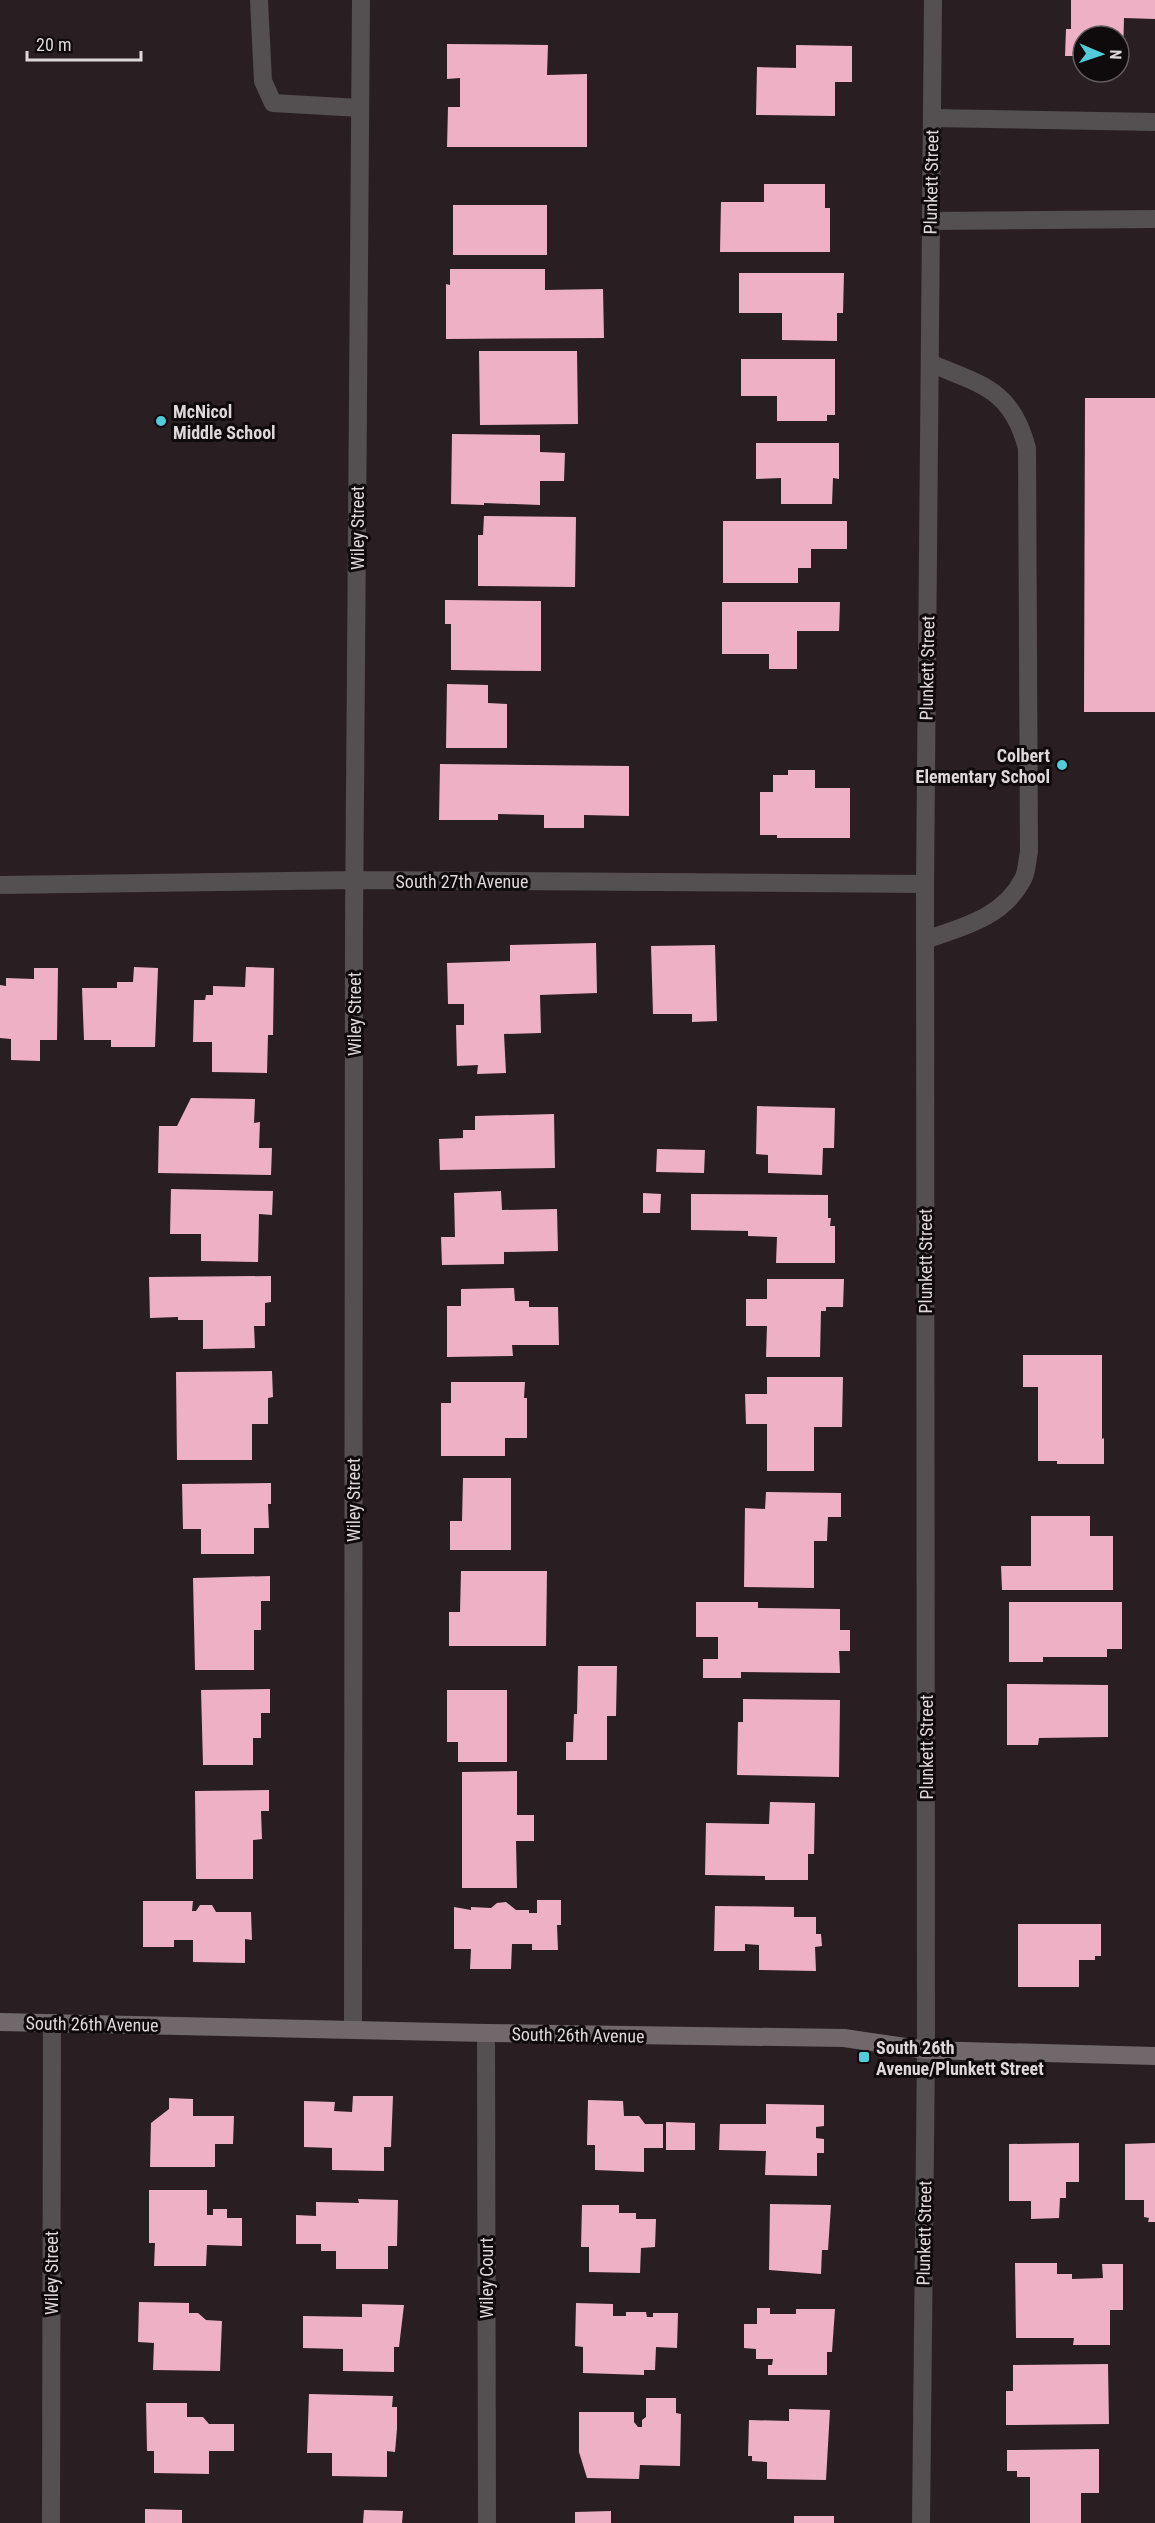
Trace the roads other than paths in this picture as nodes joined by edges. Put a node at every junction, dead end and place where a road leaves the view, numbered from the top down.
1 (259, 0) edge
2 (360, 0) edge
3 (933, 0) edge
4 (360, 108) junction
5 (932, 118) junction
6 (1155, 122) edge
7 (1155, 219) edge
8 (931, 221) junction
9 (930, 363) junction
10 (354, 880) junction
11 (925, 884) junction
12 (0, 885) edge
13 (925, 940) junction
14 (0, 2022) edge
15 (52, 2023) junction
16 (353, 2029) junction
17 (486, 2033) junction
18 (926, 2050) junction
19 (1155, 2056) edge
20 (51, 2523) edge
21 (486, 2523) edge
22 (921, 2523) edge

1 - 4 street
2 - 4 street, Wiley Street
3 - 5 street, Plunkett Street
4 - 10 street, Wiley Street
5 - 6 street
5 - 8 street, Plunkett Street
7 - 8 street
8 - 9 street, Plunkett Street
9 - 11 street, Plunkett Street
9 - 13 street
10 - 11 street, South 27th Avenue
10 - 12 street, South 27th Avenue
10 - 16 street, Wiley Street
11 - 13 street, Plunkett Street
13 - 18 street, Plunkett Street
14 - 15 street, South 26th Avenue
15 - 16 street, South 26th Avenue
15 - 20 street, Wiley Street
16 - 17 street, South 26th Avenue
17 - 18 street, South 26th Avenue
17 - 21 street, Wiley Court
18 - 19 street, South 26th Avenue
18 - 22 street, Plunkett Street

